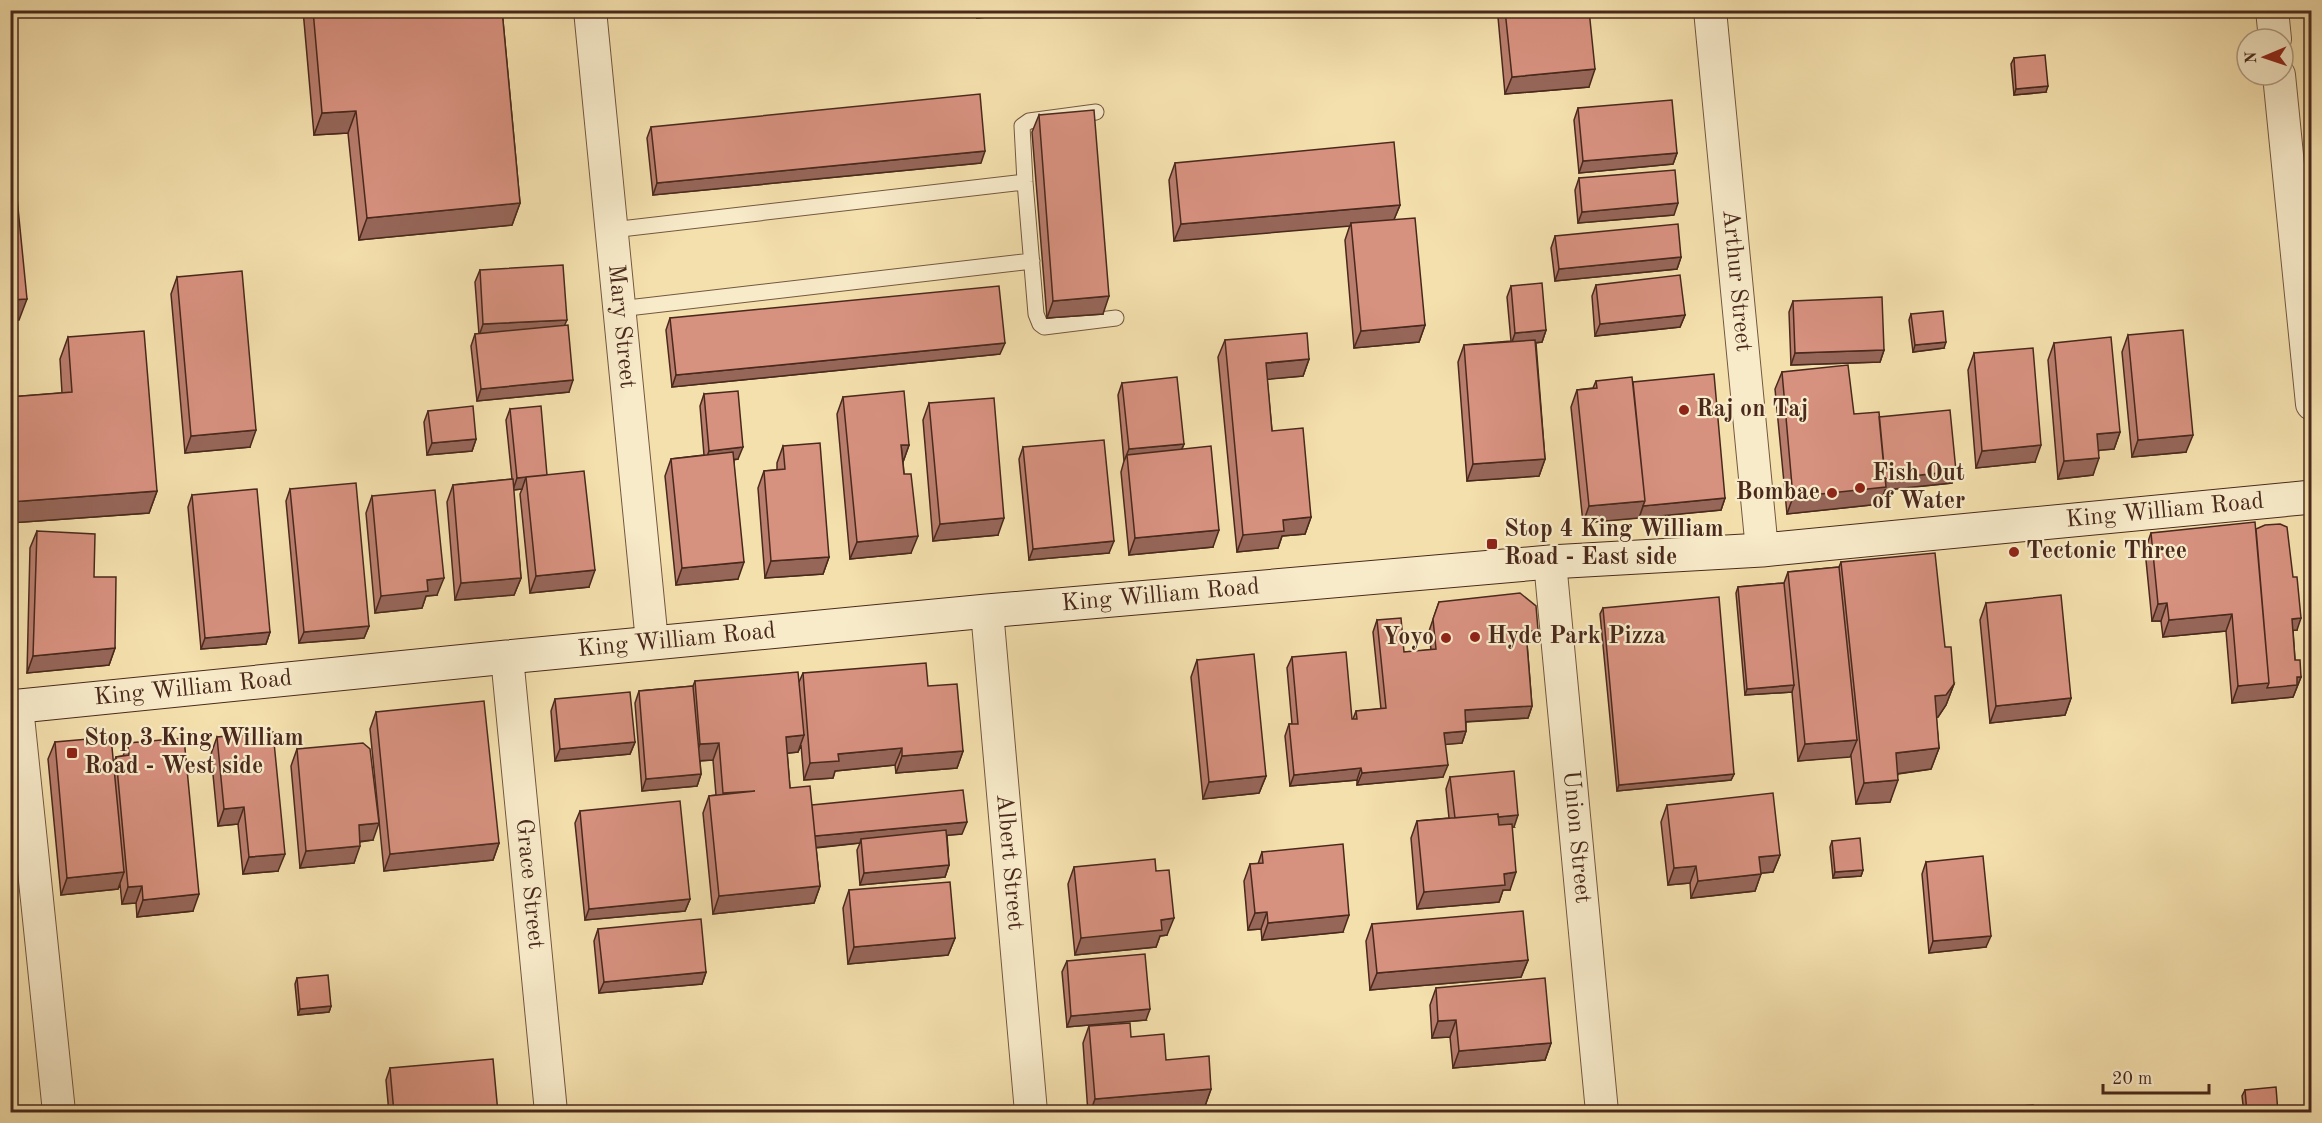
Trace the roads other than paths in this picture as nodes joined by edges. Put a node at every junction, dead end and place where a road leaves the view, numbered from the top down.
1 (590, 10) edge
2 (1710, 10) edge
3 (2272, 10) edge
4 (2274, 27) edge
5 (2279, 87) edge
6 (1096, 112) edge
7 (1025, 182) junction
8 (612, 230) junction
9 (1032, 261) junction
10 (619, 309) junction
11 (1116, 318) dead end
12 (2312, 404) edge
13 (2312, 497) edge
14 (1762, 550) junction
15 (1550, 562) junction
16 (987, 611) junction
17 (652, 642) junction
18 (507, 657) junction
19 (14, 707) edge
20 (58, 1113) edge
21 (551, 1113) edge
22 (1031, 1113) edge
23 (1602, 1113) edge

1 - 8 street, Mary Street
2 - 14 street, Arthur Street
3 - 4 street
5 - 12 street
6 - 7 lane
7 - 8 lane
7 - 9 lane
8 - 10 street, Mary Street
9 - 10 lane
9 - 11 lane
10 - 17 street, Mary Street
13 - 14 main road, King William Road
14 - 15 main road, King William Road
15 - 16 main road, King William Road
15 - 23 street, Union Street
16 - 17 main road, King William Road
16 - 22 street, Albert Street
17 - 18 main road, King William Road
18 - 19 main road, King William Road
18 - 21 street, Grace Street
19 - 20 street

